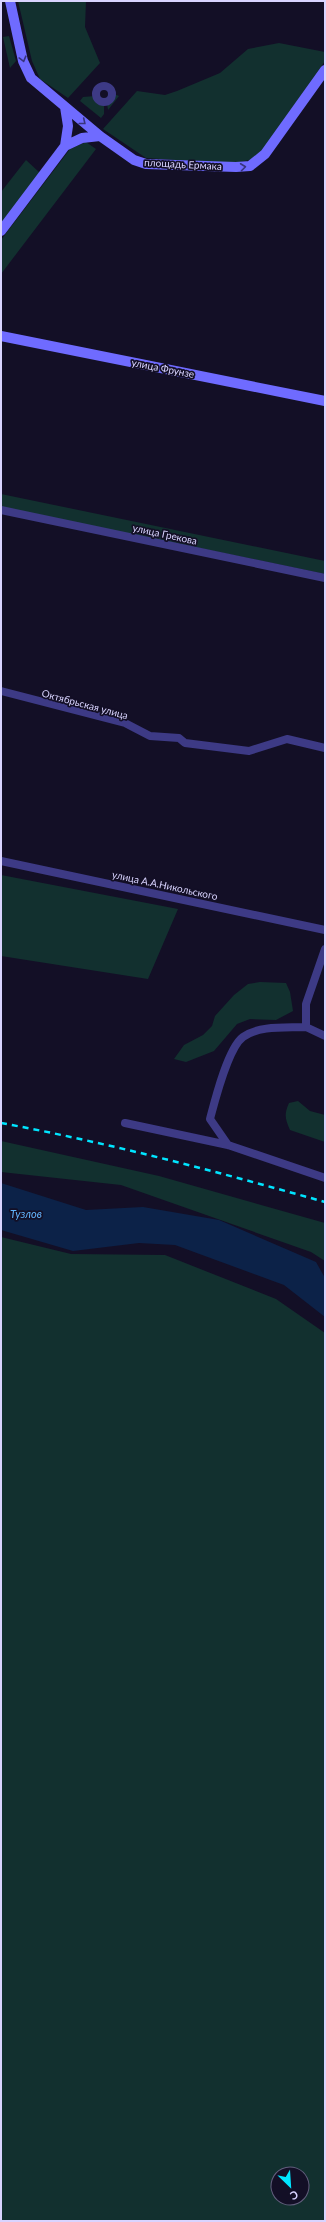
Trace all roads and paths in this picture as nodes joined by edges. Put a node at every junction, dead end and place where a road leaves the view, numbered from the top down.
1 (10, 1) edge
2 (325, 70) edge
3 (65, 108) junction
4 (100, 136) junction
5 (66, 146) junction
6 (1, 231) edge
7 (1, 336) edge
8 (325, 401) edge
9 (1, 510) edge
10 (325, 578) edge
11 (1, 691) edge
12 (325, 748) edge
13 (1, 861) edge
14 (325, 930) edge
15 (325, 949) edge
16 (306, 1027) junction
17 (325, 1036) edge
18 (125, 1123) dead end
19 (228, 1145) junction
20 (325, 1178) edge

1 -> 3 street, площадь Ермака
4 -> 2 street, площадь Ермака
3 -> 4 street, площадь Ермака
3 - 5 street
4 - 5 street
5 - 6 street
7 - 8 street, улица Фрунзе
9 - 10 street, улица Грекова
11 - 12 street, Октябрьская улица
13 - 14 street, улица А.А.Никольского
15 - 16 street
16 - 17 street
16 - 19 street
18 - 19 street
19 - 20 street

